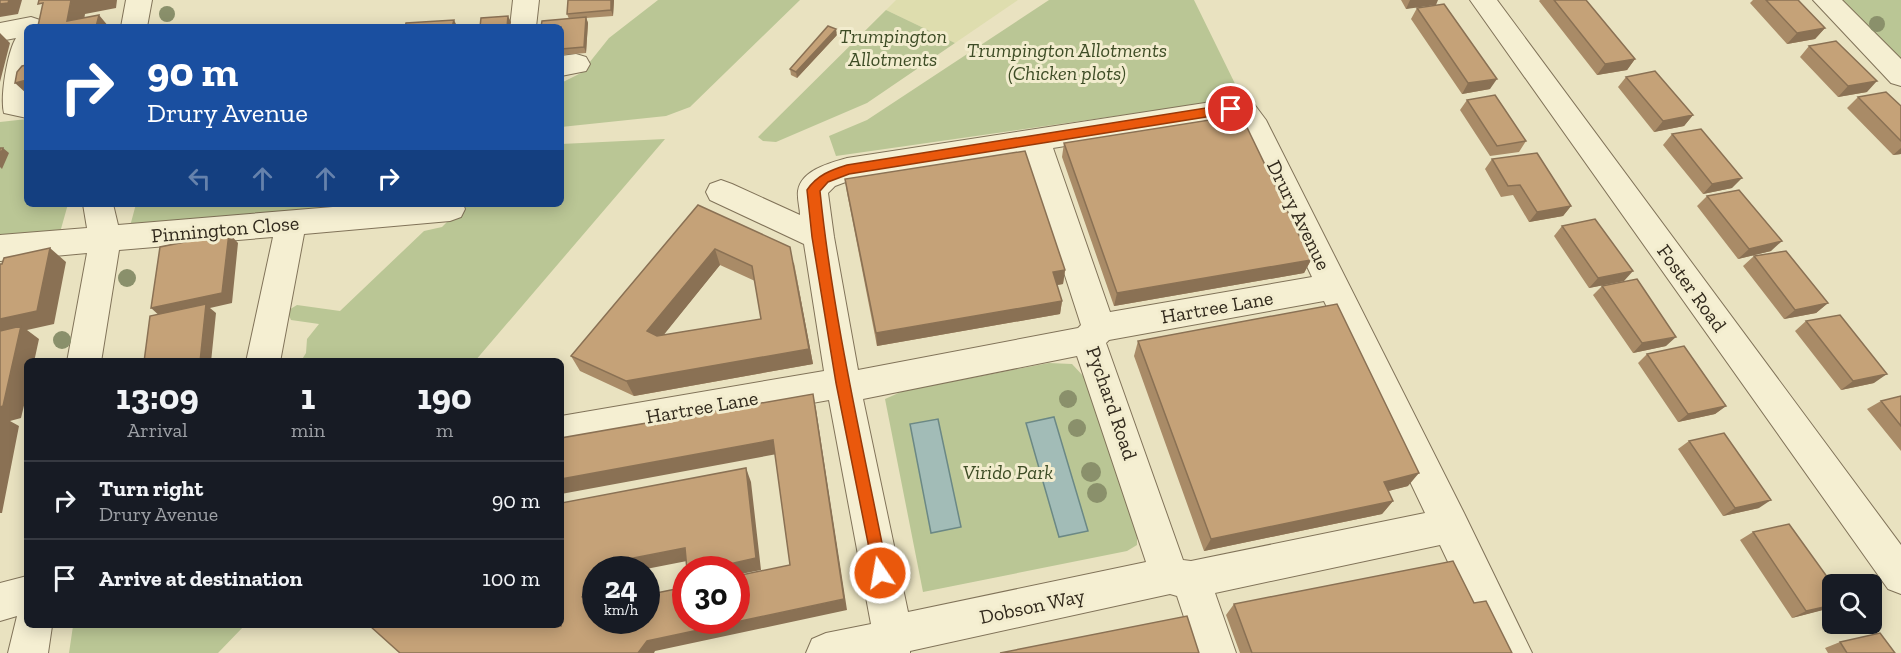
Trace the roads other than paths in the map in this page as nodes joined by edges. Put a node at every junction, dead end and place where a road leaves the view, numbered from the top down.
1 (38, 0) edge
2 (139, 0) edge
3 (526, 0) edge
4 (1483, 0) edge
5 (1826, 0) edge
6 (32, 24) edge
7 (135, 24) edge
8 (523, 24) edge
9 (0, 32) edge
10 (24, 32) edge
11 (24, 55) edge
12 (1901, 75) edge
13 (24, 108) edge
14 (1036, 140) junction
15 (721, 192) dead end
16 (99, 207) edge
17 (450, 209) dead end
18 (291, 223) junction
19 (818, 237) junction
20 (105, 239) junction
21 (0, 248) edge
22 (1334, 286) junction
23 (1094, 334) junction
24 (85, 358) edge
25 (264, 358) edge
26 (844, 385) junction
27 (564, 432) edge
28 (1451, 525) junction
29 (1901, 576) edge
30 (1181, 578) junction
31 (24, 596) edge
32 (0, 602) edge
33 (33, 628) edge
34 (890, 643) edge
35 (28, 653) edge
36 (826, 653) edge
37 (1216, 653) edge
38 (1512, 653) edge

1 - 6 street
2 - 7 street
3 - 8 street
4 - 29 street, Foster Road
5 - 12 street
9 - 10 street
11 - 13 street
14 - 19 street, Drury Avenue
14 - 22 street, Drury Avenue
14 - 23 street, Pychard Road
15 - 19 street
16 - 20 street
17 - 18 street, Pinnington Close
18 - 20 street, Pinnington Close
18 - 25 street
19 - 26 street
20 - 21 street, Pinnington Close
20 - 24 street
22 - 23 street, Hartree Lane
22 - 28 street, Drury Avenue
23 - 26 street, Hartree Lane
23 - 30 street, Pychard Road
26 - 27 street, Hartree Lane
26 - 34 street
28 - 30 street, Dobson Way
28 - 38 street, Drury Avenue
30 - 34 street, Dobson Way
30 - 37 street, Pychard Road
31 - 32 street
33 - 35 street
34 - 36 street, Dobson Way

